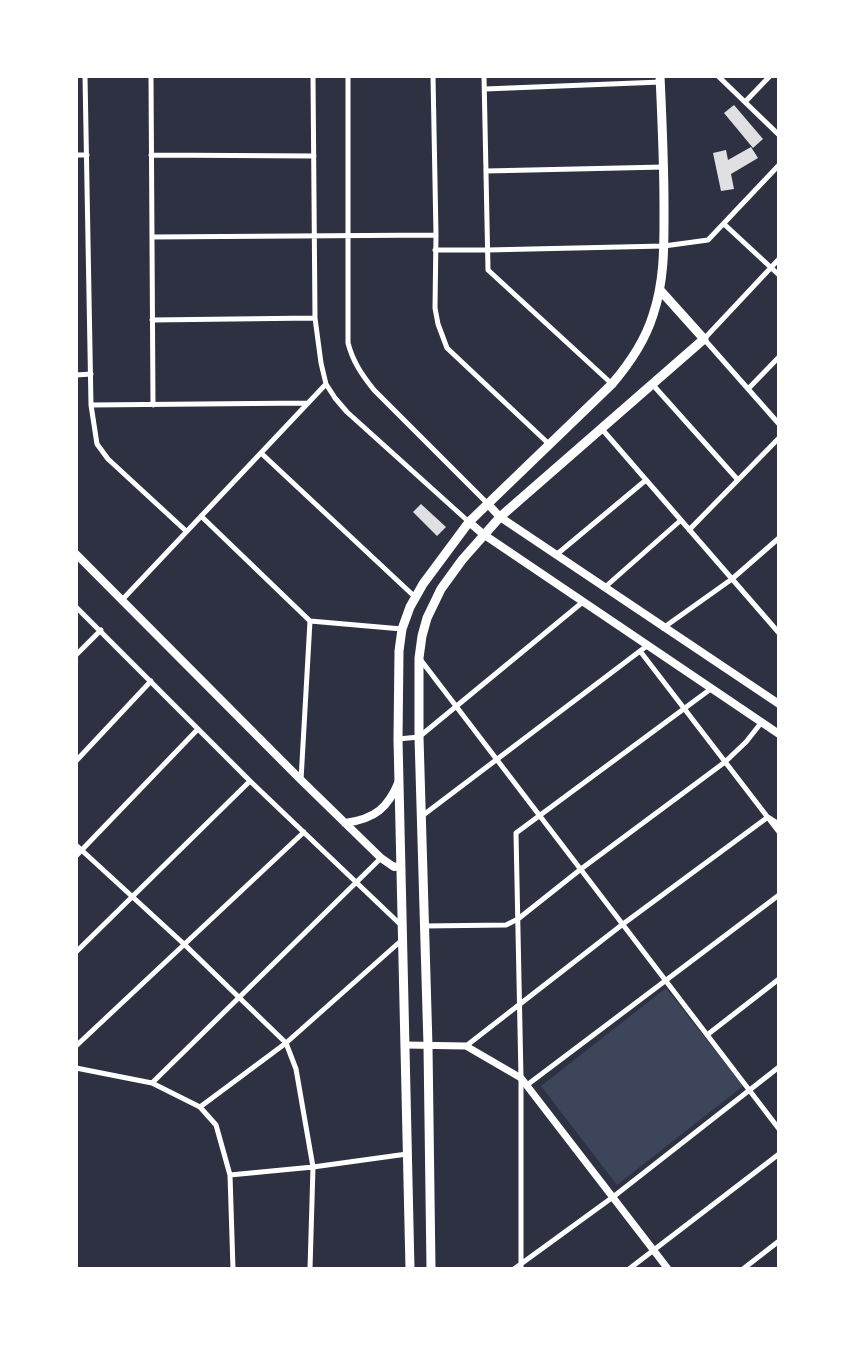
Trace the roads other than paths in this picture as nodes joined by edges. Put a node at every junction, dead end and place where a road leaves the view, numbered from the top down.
1 (85, 76) edge
2 (151, 76) edge
3 (313, 76) edge
4 (348, 76) edge
5 (433, 76) edge
6 (484, 76) edge
7 (718, 76) edge
8 (770, 76) edge
9 (660, 79) edge
10 (484, 89) junction
11 (745, 102) junction
12 (779, 135) edge
13 (87, 155) junction
14 (151, 155) junction
15 (76, 156) edge
16 (314, 156) junction
17 (779, 165) edge
18 (664, 167) junction
19 (486, 171) junction
20 (724, 224) junction
21 (436, 235) junction
22 (314, 237) junction
23 (349, 237) junction
24 (152, 238) junction
25 (664, 246) junction
26 (435, 250) junction
27 (487, 250) junction
28 (779, 260) edge
29 (771, 268) junction
30 (779, 275) edge
31 (660, 290) junction
32 (315, 318) junction
33 (152, 320) junction
34 (704, 339) junction
35 (779, 357) edge
36 (91, 374) junction
37 (76, 375) edge
38 (326, 384) junction
39 (612, 384) junction
40 (653, 385) junction
41 (748, 389) junction
42 (308, 403) junction
43 (91, 405) junction
44 (153, 405) junction
45 (779, 424) edge
46 (601, 428) junction
47 (779, 438) edge
48 (550, 445) junction
49 (261, 453) junction
50 (646, 480) junction
51 (738, 480) junction
52 (487, 503) junction
53 (201, 516) junction
54 (500, 517) junction
55 (681, 520) junction
56 (469, 522) junction
57 (689, 530) junction
58 (186, 532) junction
59 (484, 534) junction
60 (779, 538) edge
61 (76, 554) edge
62 (556, 555) junction
63 (732, 579) junction
64 (604, 588) junction
65 (415, 598) junction
66 (122, 600) junction
67 (584, 601) junction
68 (76, 607) edge
69 (310, 621) junction
70 (663, 628) junction
71 (402, 629) junction
72 (101, 630) junction
73 (779, 633) edge
74 (648, 645) junction
75 (640, 651) junction
76 (76, 655) edge
77 (420, 658) junction
78 (151, 681) junction
79 (712, 688) junction
80 (779, 704) edge
81 (457, 706) junction
82 (684, 709) junction
83 (761, 723) junction
84 (198, 729) junction
85 (779, 734) edge
86 (419, 737) junction
87 (398, 739) junction
88 (498, 759) junction
89 (76, 761) edge
90 (725, 762) junction
91 (399, 779) junction
92 (301, 780) junction
93 (250, 781) junction
94 (540, 815) junction
95 (422, 816) junction
96 (768, 817) junction
97 (345, 823) junction
98 (779, 824) edge
99 (304, 832) junction
100 (779, 832) edge
101 (76, 844) edge
102 (82, 850) junction
103 (76, 856) edge
104 (381, 858) junction
105 (400, 866) junction
106 (581, 869) junction
107 (356, 882) junction
108 (779, 895) edge
109 (133, 897) junction
110 (518, 919) junction
111 (623, 924) junction
112 (402, 926) junction
113 (424, 926) junction
114 (403, 939) junction
115 (185, 945) junction
116 (76, 952) edge
117 (779, 979) edge
118 (665, 980) junction
119 (238, 998) junction
120 (520, 1004) junction
121 (707, 1035) junction
122 (286, 1043) junction
123 (405, 1045) junction
124 (76, 1046) edge
125 (428, 1046) junction
126 (466, 1046) junction
127 (779, 1067) edge
128 (76, 1068) edge
129 (522, 1078) junction
130 (152, 1083) junction
131 (527, 1085) junction
132 (749, 1090) junction
133 (200, 1107) junction
134 (779, 1129) edge
135 (408, 1154) junction
136 (779, 1154) edge
137 (313, 1167) junction
138 (230, 1175) junction
139 (613, 1197) junction
140 (779, 1241) edge
141 (654, 1250) junction
142 (521, 1266) edge
143 (233, 1269) edge
144 (310, 1269) edge
145 (410, 1269) edge
146 (431, 1269) edge
147 (514, 1269) edge
148 (629, 1269) edge
149 (668, 1269) edge
150 (743, 1269) edge

1 - 13 street
2 - 14 street
3 - 16 street
4 - 23 street
5 - 21 street
6 - 10 street
7 - 11 street
8 - 11 street
9 - 10 street
9 - 18 main road
10 - 19 street
11 - 12 street
13 - 15 street
13 - 36 street
14 - 16 street
14 - 24 street
16 - 22 street
17 - 20 street
18 - 19 street
18 - 25 main road
19 - 27 street
20 - 25 street
20 - 29 street
21 - 23 street
21 - 26 street
22 - 23 street
22 - 24 street
22 - 32 street
23 - 52 street
24 - 33 street
25 - 27 street
25 - 31 main road
26 - 27 street
26 - 48 street
27 - 39 street
28 - 29 street
29 - 30 street
29 - 34 street
31 - 34 main road
31 - 39 main road
32 - 33 street
32 - 38 street
33 - 44 street
34 - 40 main road
34 - 41 street
35 - 41 street
36 - 37 street
36 - 43 street
38 - 42 street
38 - 56 street
39 - 48 main road
40 - 46 main road
40 - 51 street
41 - 45 street
42 - 44 street
42 - 49 street
43 - 44 street
43 - 58 street
46 - 50 street
46 - 54 main road
47 - 51 street
48 - 52 main road
49 - 53 street
49 - 65 street
50 - 55 street
50 - 62 street
51 - 57 street
52 - 54 main road
52 - 56 main road
53 - 58 street
53 - 69 street
54 - 59 main road
54 - 62 main road
55 - 57 street
55 - 64 street
56 - 59 main road
56 - 65 main road
57 - 63 street
58 - 66 street
59 - 67 main road
59 - 77 main road
60 - 63 street
61 - 66 main road
62 - 64 main road
63 - 70 street
63 - 73 street
64 - 70 main road
65 - 71 main road
66 - 92 main road
67 - 74 main road
67 - 81 street
68 - 72 street
69 - 71 street
69 - 92 street
70 - 80 main road
71 - 87 main road
72 - 76 street
72 - 78 street
74 - 75 street
74 - 79 main road
75 - 82 street
75 - 88 street
77 - 81 street
77 - 86 main road
78 - 84 street
78 - 89 street
79 - 82 street
79 - 83 main road
81 - 86 street
81 - 88 street
82 - 90 street
82 - 94 street
83 - 85 main road
83 - 90 street
84 - 93 street
84 - 102 street
86 - 87 street
86 - 95 main road
87 - 91 main road
88 - 94 street
88 - 95 street
90 - 96 street
90 - 106 street
91 - 97 main road
91 - 105 main road
92 - 97 main road
93 - 99 street
93 - 109 street
94 - 106 street
94 - 110 street
95 - 113 main road
96 - 98 street
96 - 100 street
96 - 111 street
97 - 104 main road
99 - 107 street
99 - 115 street
101 - 102 street
102 - 103 street
102 - 109 street
104 - 105 main road
104 - 107 street
105 - 112 main road
106 - 110 street
106 - 111 street
107 - 112 street
107 - 119 street
108 - 118 street
109 - 115 street
109 - 116 street
110 - 113 street
110 - 120 street
111 - 118 street
111 - 120 street
112 - 114 main road
113 - 125 main road
114 - 122 street
114 - 123 main road
115 - 119 street
115 - 124 street
117 - 121 street
118 - 121 street
118 - 131 street
119 - 122 street
119 - 130 street
120 - 126 street
120 - 129 street
121 - 132 street
122 - 133 street
122 - 137 street
123 - 125 street
123 - 135 main road
125 - 126 street
125 - 146 main road
126 - 129 street
127 - 132 street
128 - 130 street
129 - 131 street
129 - 142 street
130 - 133 street
131 - 139 street
132 - 134 street
132 - 139 street
133 - 138 street
135 - 137 street
135 - 145 main road
136 - 141 street
137 - 138 street
137 - 144 street
138 - 143 street
139 - 141 street
139 - 142 street
140 - 150 street
141 - 148 street
141 - 149 street
142 - 147 street

